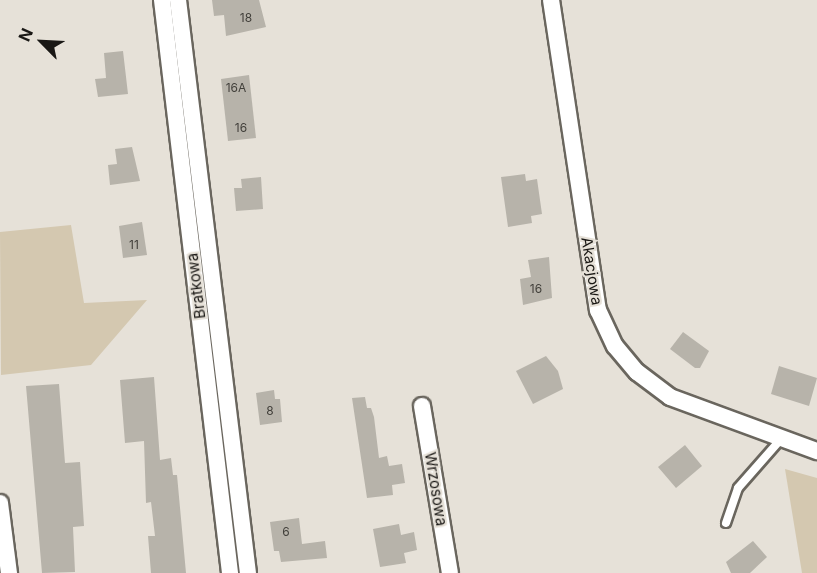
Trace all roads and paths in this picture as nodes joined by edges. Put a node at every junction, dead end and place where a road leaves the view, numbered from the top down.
1 (162, 0) edge
2 (178, 0) edge
3 (551, 0) edge
4 (422, 405) dead end
5 (781, 440) junction
6 (817, 451) edge
7 (0, 503) edge
8 (726, 523) dead end
9 (9, 573) edge
10 (230, 573) edge
11 (248, 573) edge
12 (450, 573) edge

1 - 10 street, Bratkowa
2 - 11 street
3 - 5 street, Akacjowa
4 - 12 street, Wrzosowa
5 - 6 street, Akacjowa
5 - 8 lane
7 - 9 street

